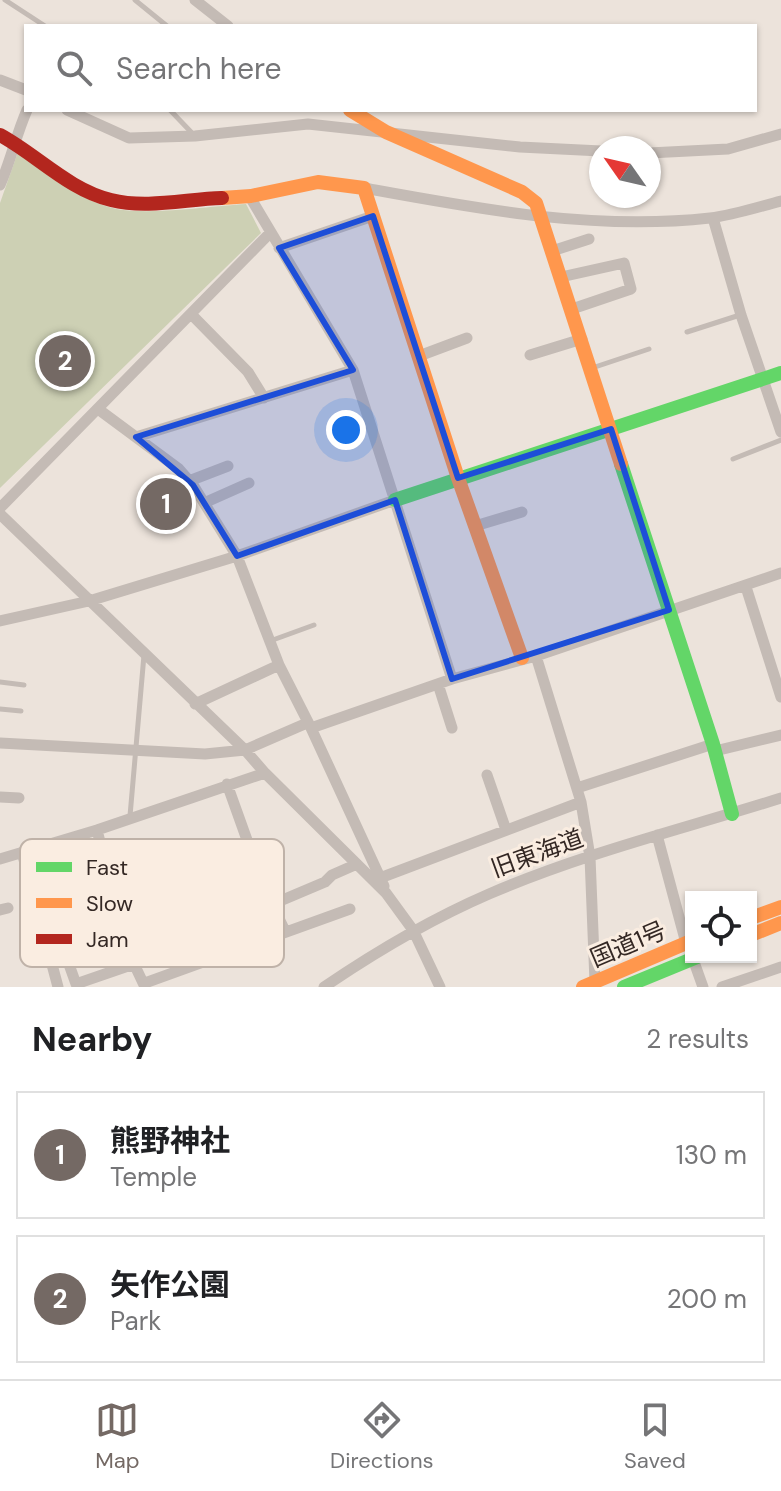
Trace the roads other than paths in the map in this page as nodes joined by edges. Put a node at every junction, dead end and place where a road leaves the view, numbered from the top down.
1 (5, 0) edge
2 (135, 0) edge
3 (195, 0) edge
4 (42, 24) edge
5 (165, 24) edge
6 (225, 24) edge
7 (0, 80) edge
8 (24, 89) edge
9 (26, 112) edge
10 (71, 112) edge
11 (172, 112) edge
12 (353, 112) edge
13 (386, 132) junction
14 (781, 134) edge
15 (195, 136) junction
16 (7, 138) edge
17 (589, 150) edge
18 (661, 152) edge
19 (0, 185) edge
20 (364, 188) junction
21 (250, 197) junction
22 (781, 201) edge
23 (373, 216) junction
24 (541, 218) junction
25 (713, 218) junction
26 (270, 233) junction
27 (589, 239) dead end
28 (279, 248) junction
29 (552, 251) junction
30 (561, 277) junction
31 (572, 309) junction
32 (191, 314) junction
33 (741, 315) junction
34 (687, 332) dead end
35 (467, 338) dead end
36 (582, 339) junction
37 (649, 349) dead end
38 (530, 355) dead end
39 (419, 356) junction
40 (591, 369) junction
41 (353, 370) junction
42 (781, 373) edge
43 (764, 378) junction
44 (264, 398) junction
45 (98, 409) junction
46 (611, 429) junction
47 (781, 432) edge
48 (136, 437) junction
49 (781, 440) edge
50 (733, 459) dead end
51 (228, 466) dead end
52 (458, 478) junction
53 (189, 481) junction
54 (249, 483) dead end
55 (395, 500) junction
56 (204, 503) junction
57 (0, 511) edge
58 (522, 512) dead end
59 (475, 526) junction
60 (237, 556) junction
61 (781, 573) edge
62 (746, 587) junction
63 (89, 601) junction
64 (669, 610) junction
65 (0, 621) edge
66 (314, 625) dead end
67 (270, 641) junction
68 (144, 654) junction
69 (529, 657) junction
70 (279, 665) junction
71 (452, 679) junction
72 (0, 682) edge
73 (438, 684) junction
74 (24, 685) dead end
75 (781, 697) edge
76 (195, 704) junction
77 (0, 709) edge
78 (21, 711) dead end
79 (309, 725) junction
80 (452, 728) dead end
81 (781, 735) edge
82 (0, 743) edge
83 (714, 747) junction
84 (136, 750) junction
85 (245, 750) junction
86 (265, 773) junction
87 (487, 775) dead end
88 (227, 784) junction
89 (577, 788) junction
90 (0, 797) edge
91 (19, 798) dead end
92 (781, 798) edge
93 (581, 802) junction
94 (732, 814) junction
95 (130, 819) junction
96 (97, 830) junction
97 (506, 830) junction
98 (657, 835) junction
99 (66, 839) edge
100 (99, 839) edge
101 (247, 839) edge
102 (20, 853) edge
103 (590, 857) junction
104 (0, 859) edge
105 (357, 864) junction
106 (380, 878) junction
107 (386, 893) junction
108 (284, 902) edge
109 (781, 907) edge
110 (350, 909) dead end
111 (757, 916) edge
112 (781, 923) edge
113 (413, 930) junction
114 (285, 931) edge
115 (685, 932) edge
116 (757, 933) edge
117 (685, 943) edge
118 (685, 962) edge
119 (696, 963) edge
120 (53, 967) edge
121 (70, 967) edge
122 (125, 967) edge
123 (134, 967) edge
124 (192, 967) edge
125 (781, 967) edge
126 (589, 984) edge
127 (145, 985) edge
128 (58, 987) edge
129 (324, 987) edge
130 (440, 987) edge
131 (624, 987) edge
132 (703, 987) edge
133 (722, 987) edge

1 - 4 lane
2 - 5 lane
3 - 6 street
7 - 8 street
9 - 16 street
10 - 15 street
11 - 15 lane
12 - 13 main road
13 - 15 street
13 - 17 street
13 - 24 main road
14 - 18 street
16 - 19 street
16 - 21 main road
20 - 21 main road
20 - 23 main road
20 - 24 street
21 - 26 street
22 - 25 street
23 - 28 street
23 - 39 main road
24 - 25 street
24 - 29 main road
25 - 33 street
26 - 28 street
26 - 32 street
27 - 29 street
28 - 41 street
29 - 30 main road
30 - 31 main road
30 - 31 street
31 - 36 main road
32 - 44 street
32 - 45 street
33 - 34 lane
33 - 43 street
35 - 39 street
36 - 38 street
36 - 40 main road
37 - 40 lane
39 - 52 main road
40 - 46 main road
41 - 44 street
41 - 55 street
42 - 43 main road
43 - 46 main road
43 - 47 street
44 - 48 street
45 - 48 street
45 - 57 street
46 - 52 main road
46 - 64 main road
48 - 53 street
49 - 50 lane
51 - 53 street
52 - 55 main road
52 - 59 main road
53 - 56 street
54 - 56 street
55 - 60 street
55 - 71 street
56 - 60 street
57 - 63 street
58 - 59 street
59 - 69 main road
60 - 63 street
60 - 67 street
61 - 62 street
62 - 64 street
62 - 75 street
63 - 65 street
63 - 68 street
64 - 69 street
64 - 83 main road
66 - 67 lane
67 - 70 street
68 - 76 street
68 - 84 lane
69 - 71 street
69 - 89 street
70 - 76 street
70 - 79 street
71 - 73 street
72 - 74 lane
73 - 79 street
73 - 80 street
76 - 85 street
77 - 78 lane
79 - 85 street
79 - 106 street
81 - 83 street
82 - 84 street
83 - 89 street
83 - 94 main road
84 - 85 street
84 - 95 lane
85 - 86 street
86 - 88 street
86 - 105 street
87 - 97 street
88 - 95 street
88 - 101 street
89 - 93 street
90 - 91 street
92 - 94 street, 旧東海道
93 - 97 street
93 - 103 street
94 - 98 street, 旧東海道
95 - 96 street
96 - 99 street
96 - 100 street
97 - 106 street
98 - 103 street, 旧東海道
98 - 115 street
102 - 104 street
103 - 113 street, 旧東海道
103 - 126 street
105 - 107 street
105 - 108 street
106 - 107 street
107 - 113 street
109 - 111 main road
110 - 114 street
112 - 116 main road
113 - 129 street, 旧東海道
113 - 130 street
117 - 126 main road, 国道1号
118 - 131 main road, 国道1号
119 - 132 street
120 - 128 street
121 - 122 street
123 - 127 street
124 - 127 street
125 - 133 street

